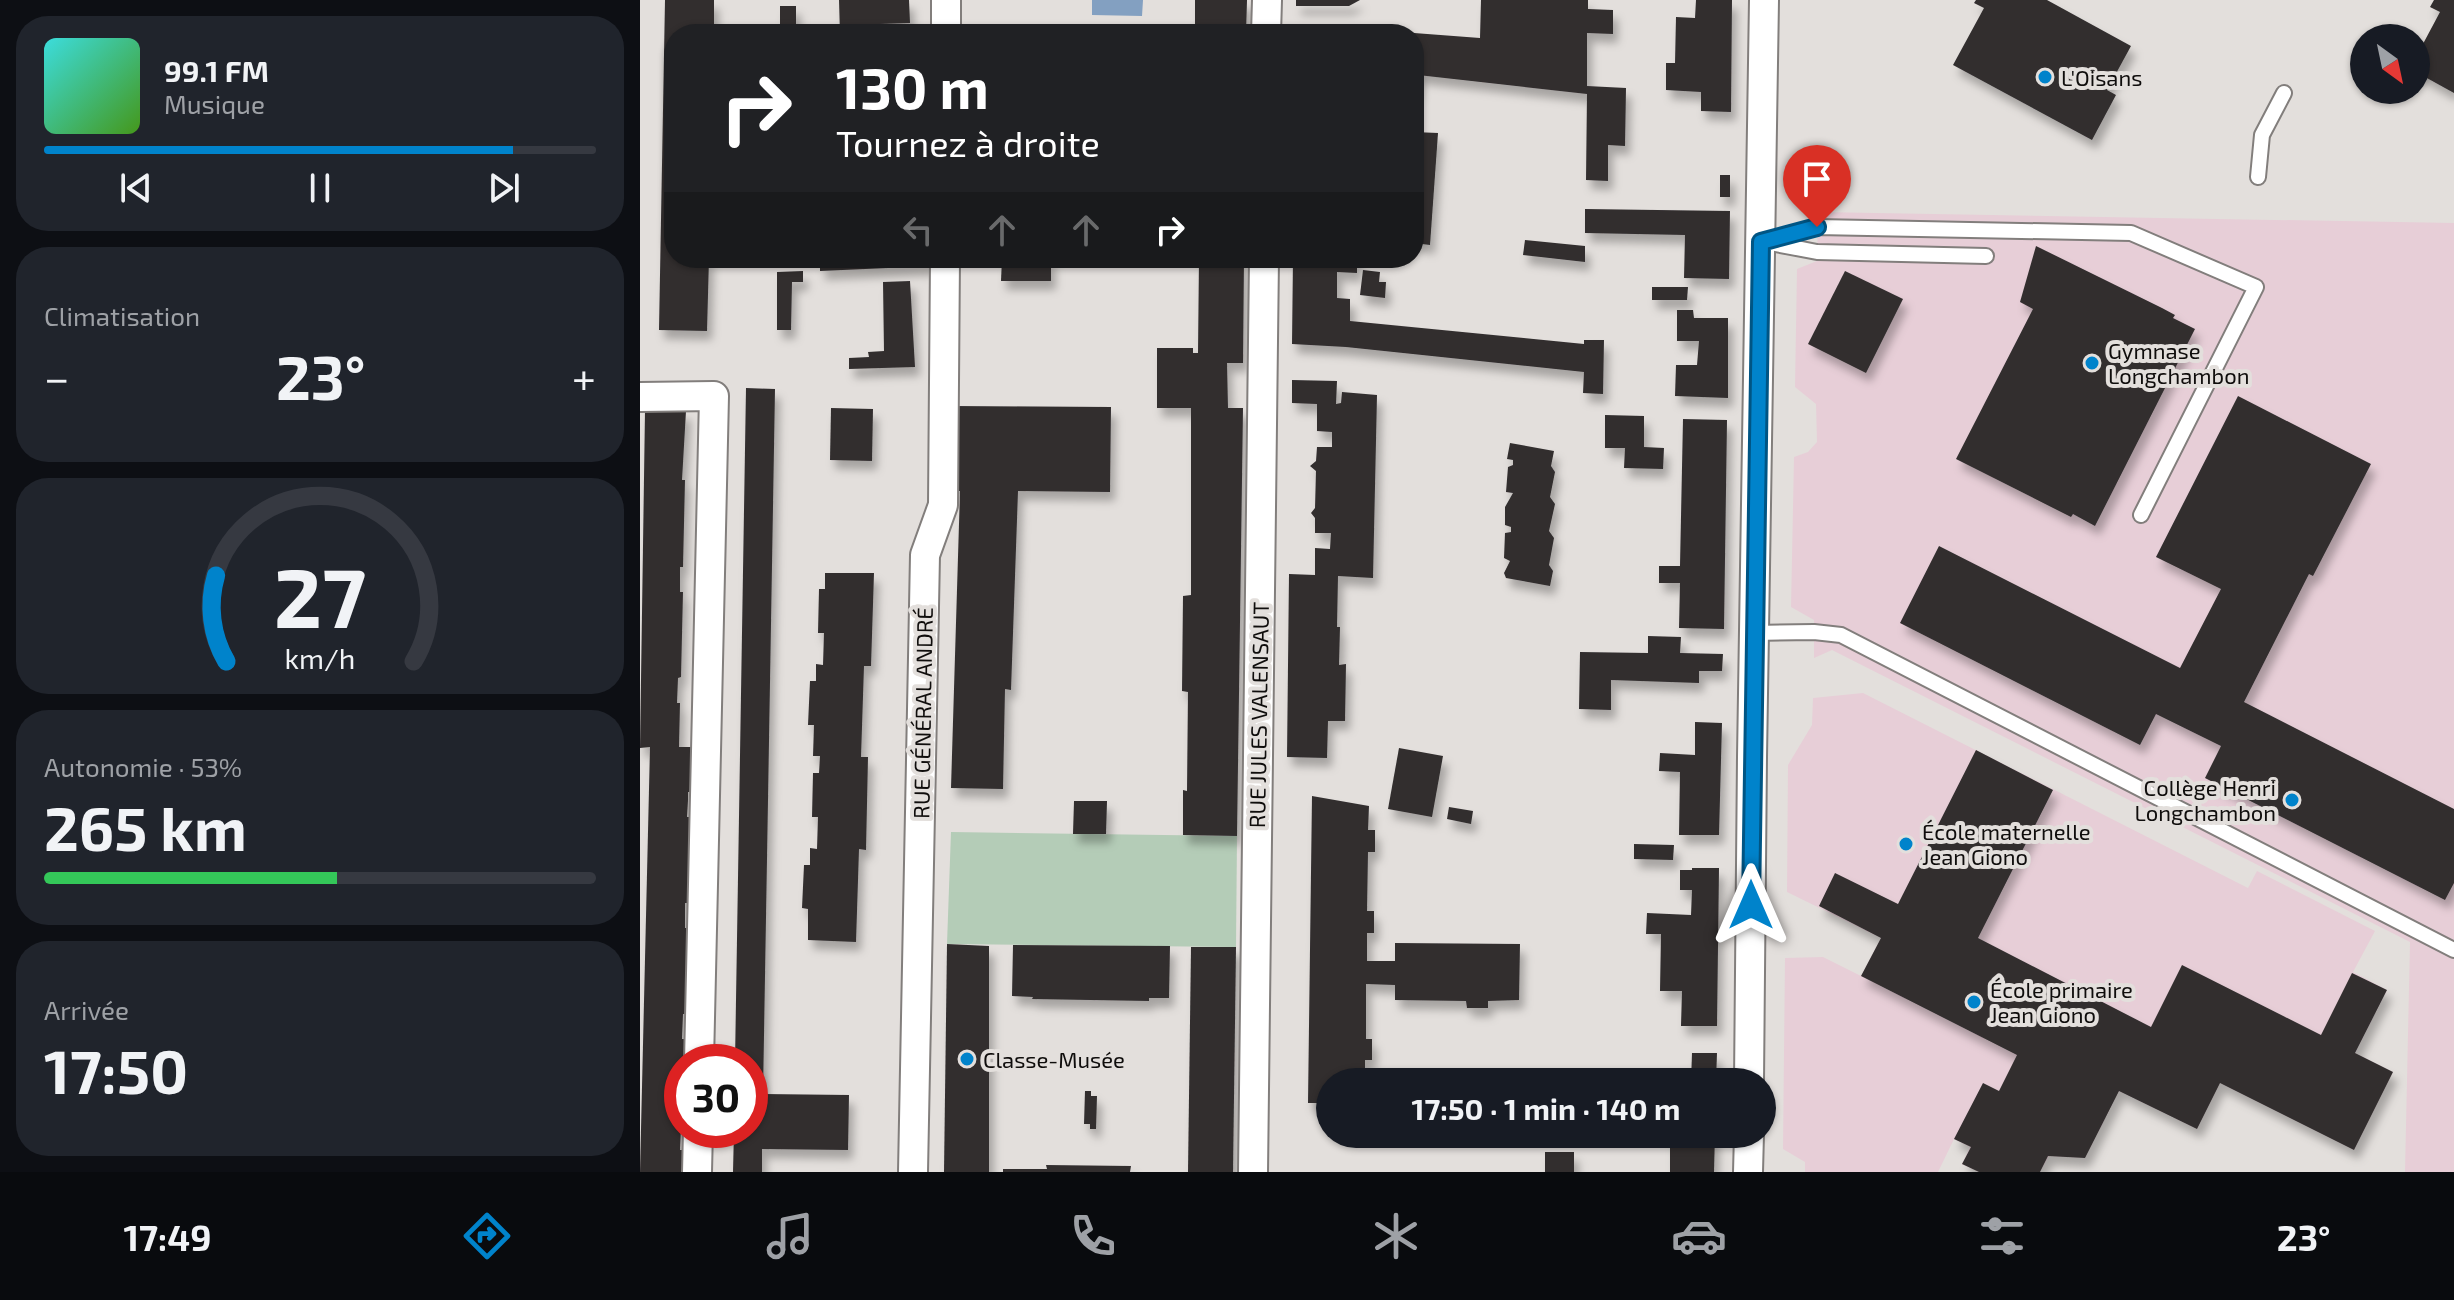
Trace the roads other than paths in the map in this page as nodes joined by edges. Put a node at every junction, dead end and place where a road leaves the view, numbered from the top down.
1 (946, 0) edge
2 (1267, 0) edge
3 (1764, 0) edge
4 (946, 24) edge
5 (1266, 24) edge
6 (2284, 93) dead end
7 (2258, 177) dead end
8 (1761, 242) junction
9 (1986, 256) dead end
10 (945, 268) edge
11 (1264, 268) edge
12 (640, 397) edge
13 (2141, 515) dead end
14 (1754, 633) junction
15 (2454, 950) edge
16 (699, 1044) edge
17 (1749, 1068) edge
18 (698, 1148) edge
19 (1749, 1148) edge
20 (697, 1172) edge
21 (913, 1172) edge
22 (1253, 1172) edge
23 (1748, 1172) edge

1 - 4 street
2 - 5 street
3 - 8 street
6 - 7 lane
8 - 9 lane
8 - 13 lane
8 - 14 street
10 - 21 street, RUE GÉNÉRAL ANDRÉ
11 - 22 street, RUE JULES VALENSAUT
12 - 16 street
14 - 15 lane
14 - 17 street
18 - 20 street
19 - 23 street

